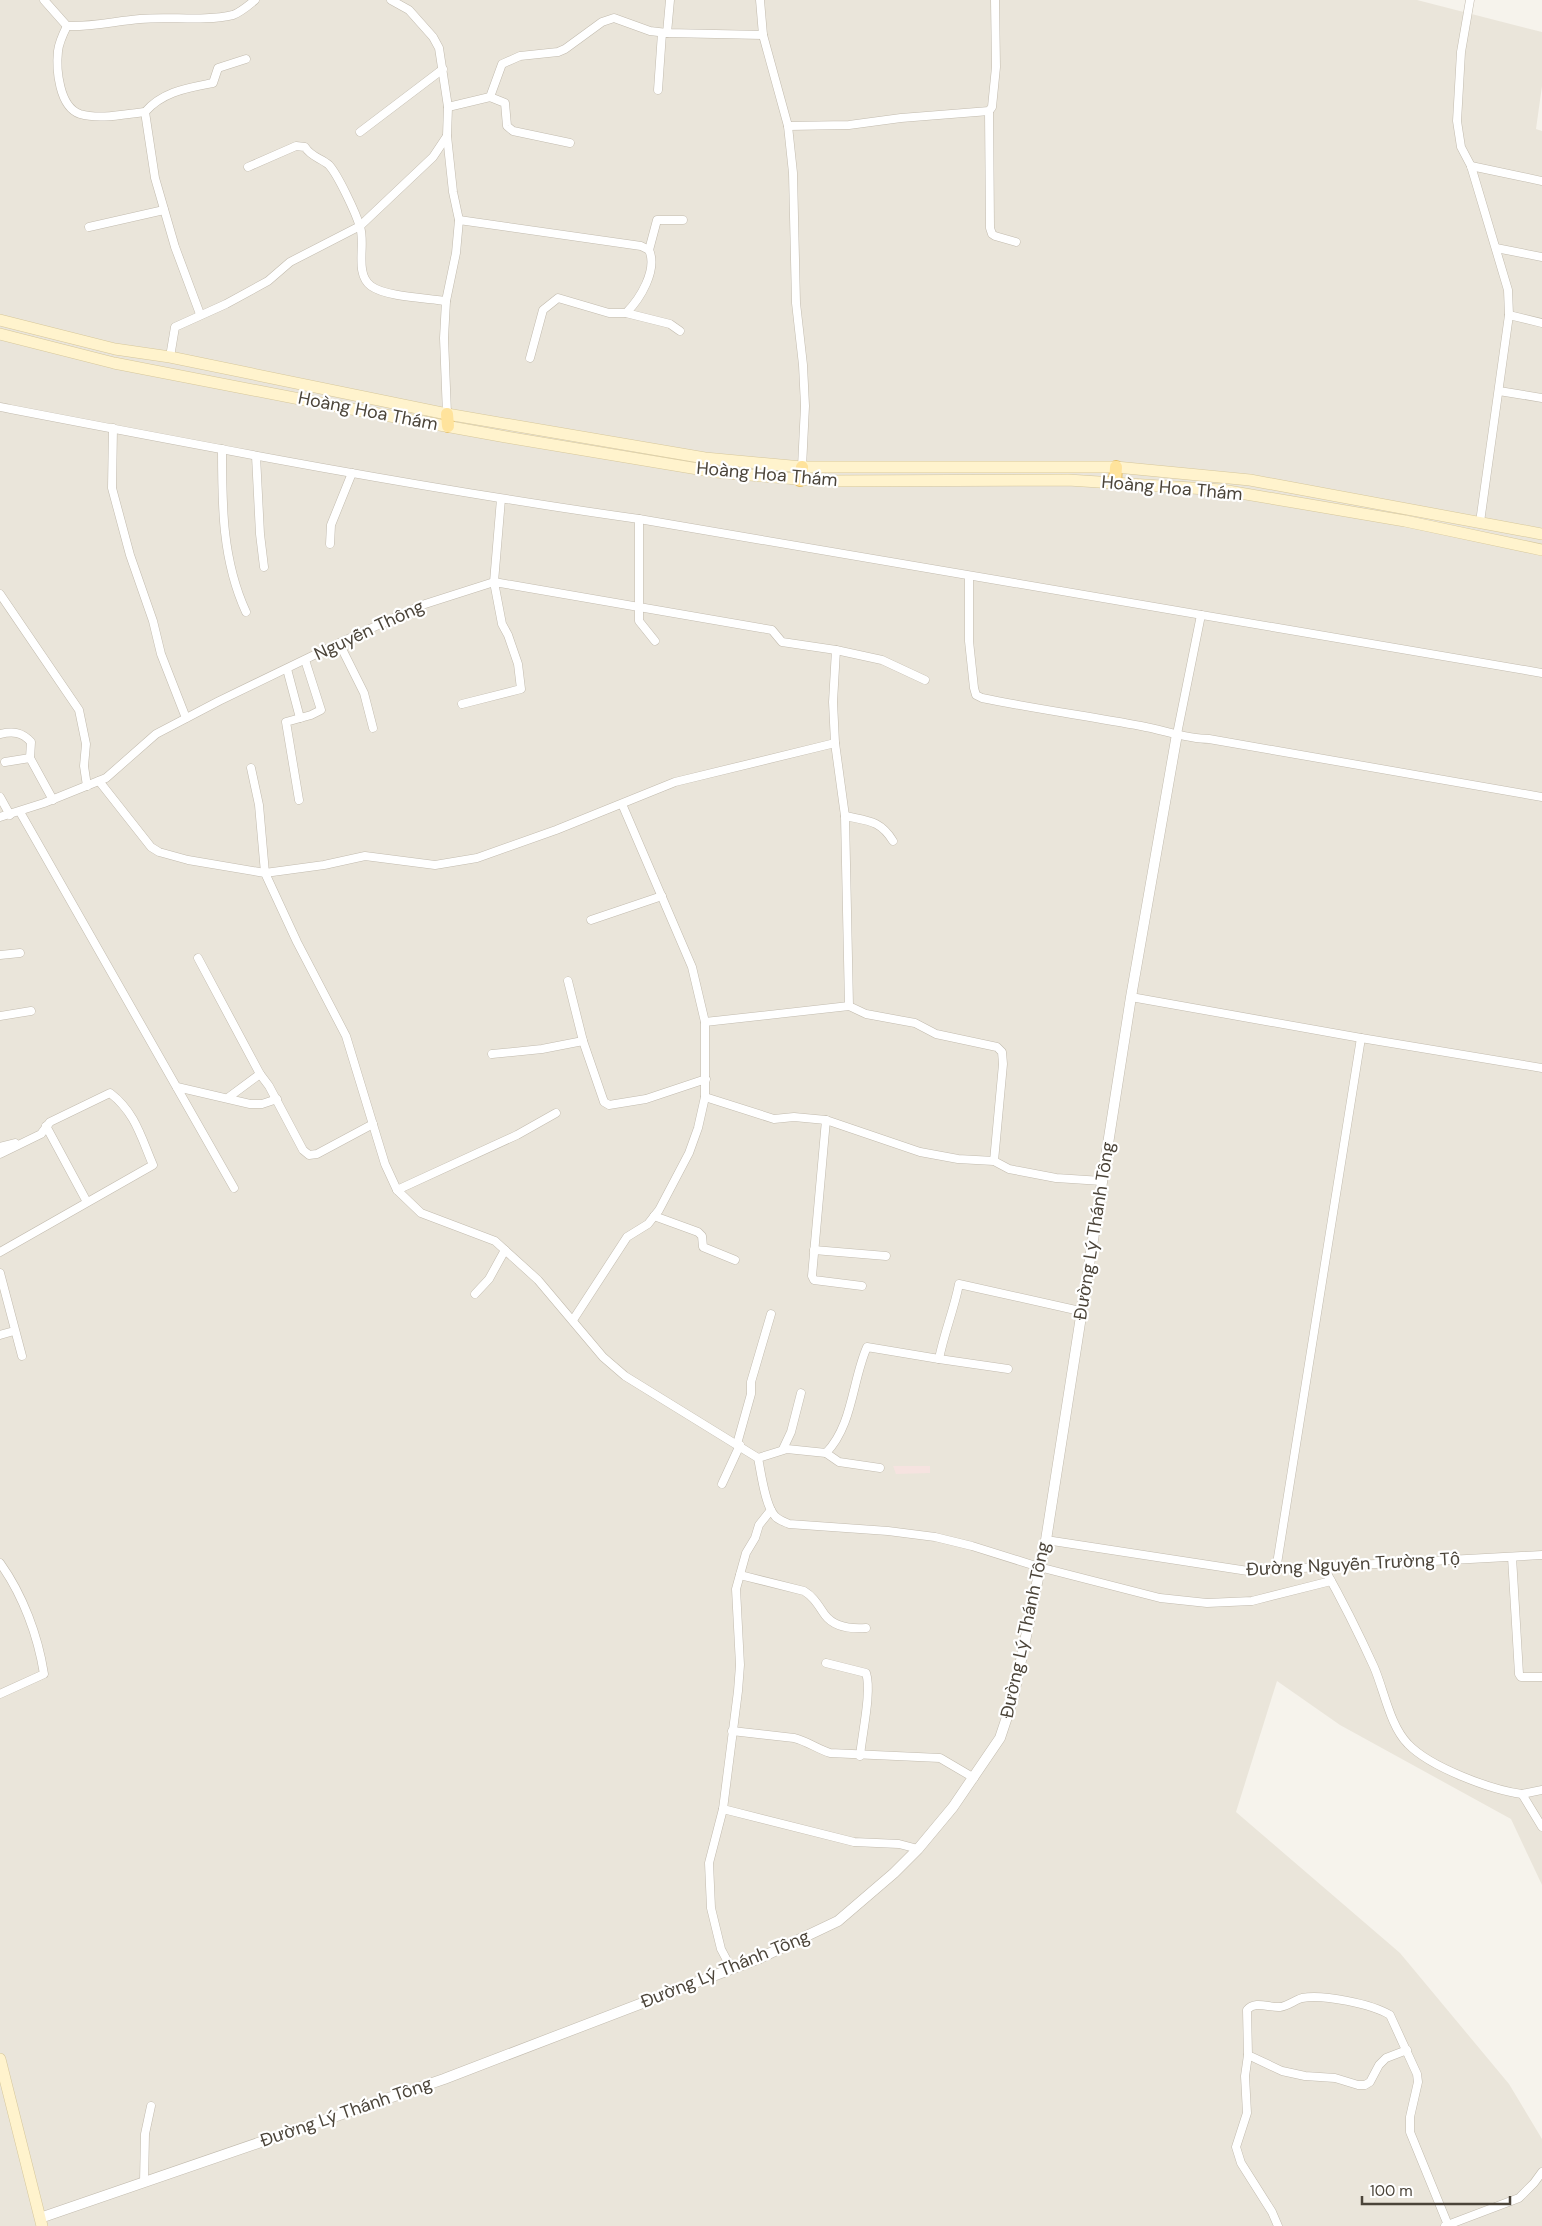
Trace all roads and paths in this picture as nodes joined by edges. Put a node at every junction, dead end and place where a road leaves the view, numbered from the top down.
1 (44, 0) edge
2 (255, 0) edge
3 (391, 0) edge
4 (670, 0) edge
5 (760, 0) edge
6 (995, 0) edge
7 (1470, 0) edge
8 (67, 26) junction
9 (664, 33) junction
10 (763, 35) junction
11 (246, 59) dead end
12 (443, 70) junction
13 (658, 90) dead end
14 (490, 97) junction
15 (448, 107) junction
16 (989, 110) junction
17 (146, 112) junction
18 (788, 126) junction
19 (360, 132) dead end
20 (447, 136) junction
21 (570, 143) dead end
22 (248, 166) dead end
23 (1471, 166) junction
24 (1542, 181) edge
25 (164, 210) junction
26 (459, 220) junction
27 (683, 220) dead end
28 (360, 226) junction
29 (89, 227) dead end
30 (1016, 242) dead end
31 (1496, 248) junction
32 (649, 250) junction
33 (1542, 257) edge
34 (446, 300) junction
35 (626, 313) junction
36 (200, 314) junction
37 (1509, 316) junction
38 (0, 320) edge
39 (1542, 323) edge
40 (680, 331) dead end
41 (0, 334) edge
42 (170, 357) junction
43 (530, 358) dead end
44 (1499, 391) junction
45 (1542, 398) edge
46 (0, 407) edge
47 (447, 420) junction
48 (113, 428) junction
49 (222, 449) junction
50 (256, 456) junction
51 (802, 467) junction
52 (1116, 468) junction
53 (352, 473) junction
54 (800, 480) junction
55 (1115, 483) junction
56 (500, 500) junction
57 (639, 519) junction
58 (1480, 522) junction
59 (1542, 534) edge
60 (330, 544) dead end
61 (1542, 550) edge
62 (264, 567) dead end
63 (969, 576) junction
64 (494, 582) junction
65 (0, 594) edge
66 (638, 606) junction
67 (246, 612) dead end
68 (1201, 615) junction
69 (655, 641) dead end
70 (339, 643) junction
71 (836, 650) junction
72 (305, 660) junction
73 (287, 669) junction
74 (1542, 673) edge
75 (925, 680) dead end
76 (462, 704) dead end
77 (186, 718) junction
78 (300, 718) junction
79 (373, 728) dead end
80 (0, 734) edge
81 (1177, 734) junction
82 (835, 744) junction
83 (30, 758) junction
84 (5, 762) dead end
85 (251, 768) dead end
86 (99, 781) junction
87 (87, 786) junction
88 (0, 797) edge
89 (1542, 797) edge
90 (53, 800) junction
91 (299, 800) dead end
92 (622, 804) junction
93 (20, 812) junction
94 (10, 815) junction
95 (845, 816) junction
96 (0, 817) edge
97 (893, 841) dead end
98 (266, 873) junction
99 (662, 896) junction
100 (590, 920) dead end
101 (20, 953) dead end
102 (0, 955) edge
103 (198, 958) dead end
104 (568, 981) dead end
105 (1131, 997) junction
106 (849, 1006) junction
107 (31, 1011) dead end
108 (0, 1016) edge
109 (705, 1022) junction
110 (1361, 1038) junction
111 (583, 1041) junction
112 (492, 1054) dead end
113 (1542, 1068) edge
114 (260, 1074) junction
115 (706, 1079) junction
116 (177, 1087) junction
117 (704, 1097) junction
118 (229, 1098) junction
119 (277, 1099) junction
120 (556, 1113) dead end
121 (826, 1120) junction
122 (372, 1124) junction
123 (46, 1126) junction
124 (27, 1141) junction
125 (0, 1146) edge
126 (0, 1154) edge
127 (994, 1161) junction
128 (1102, 1181) junction
129 (234, 1188) dead end
130 (397, 1190) junction
131 (87, 1202) junction
132 (654, 1216) junction
133 (505, 1250) junction
134 (814, 1250) junction
135 (0, 1252) edge
136 (886, 1256) dead end
137 (735, 1260) dead end
138 (0, 1273) edge
139 (862, 1286) dead end
140 (475, 1294) dead end
141 (1080, 1311) junction
142 (771, 1314) dead end
143 (574, 1320) junction
144 (14, 1331) junction
145 (0, 1335) edge
146 (22, 1356) dead end
147 (939, 1359) junction
148 (1008, 1369) dead end
149 (801, 1393) dead end
150 (738, 1445) junction
151 (783, 1449) junction
152 (826, 1453) junction
153 (758, 1458) junction
154 (880, 1468) dead end
155 (722, 1484) dead end
156 (771, 1510) junction
157 (1046, 1540) junction
158 (1542, 1555) edge
159 (1512, 1557) junction
160 (0, 1563) edge
161 (1039, 1567) junction
162 (1324, 1568) junction
163 (1276, 1570) junction
164 (740, 1575) junction
165 (1331, 1581) junction
166 (866, 1628) dead end
167 (826, 1663) dead end
168 (1542, 1677) edge
169 (0, 1694) edge
170 (732, 1731) junction
171 (860, 1756) junction
172 (974, 1778) junction
173 (1542, 1790) edge
174 (1522, 1794) junction
175 (723, 1809) junction
176 (1542, 1827) edge
177 (918, 1849) junction
178 (731, 1968) junction
179 (1407, 2050) junction
180 (1248, 2056) junction
181 (0, 2059) edge
182 (151, 2106) dead end
183 (1542, 2172) edge
184 (144, 2182) junction
185 (41, 2222) edge
186 (1446, 2225) edge
187 (1278, 2226) edge

1 - 8 street
2 - 8 street
3 - 12 street
4 - 9 street
5 - 10 street
6 - 16 street
7 - 23 street
8 - 17 street
9 - 10 street
9 - 13 street
9 - 14 street
10 - 18 street
11 - 17 street
12 - 15 street
12 - 19 street
14 - 15 street
14 - 21 street
15 - 20 street
16 - 18 street
16 - 30 street
17 - 25 street
18 - 51 street
20 - 26 street
20 - 28 street
22 - 28 street
23 - 24 street
23 - 31 street
25 - 29 street
25 - 36 street
26 - 32 street
26 - 34 street
27 - 32 street
28 - 34 street
28 - 36 street
31 - 33 street
31 - 37 street
32 - 35 street
34 - 47 street
35 - 40 street
35 - 43 street
36 - 42 street
37 - 39 street
37 - 44 street
38 - 42 main road, Hoàng Hoa Thám
41 - 47 main road, Hoàng Hoa Thám
42 - 47 main road, Hoàng Hoa Thám
44 - 45 street
44 - 58 street
46 - 48 street
47 - 51 main road, Hoàng Hoa Thám
47 - 54 main road, Hoàng Hoa Thám
48 - 49 street
48 - 77 street
49 - 50 street
49 - 67 street
50 - 53 street
50 - 62 street
51 - 52 main road, Hoàng Hoa Thám
51 - 54 main road
52 - 55 main road
52 - 58 main road, Hoàng Hoa Thám
53 - 56 street
53 - 60 street
54 - 55 main road, Hoàng Hoa Thám
55 - 61 main road, Hoàng Hoa Thám
56 - 57 street
56 - 64 street
57 - 63 street
57 - 66 street
58 - 59 main road, Hoàng Hoa Thám
63 - 68 street
63 - 81 street
64 - 66 street, Nguyễn Thông
64 - 70 street, Nguyễn Thông
64 - 76 street
65 - 87 street
66 - 69 street
66 - 71 street, Nguyễn Thông
68 - 74 street
68 - 81 street
70 - 72 street, Nguyễn Thông
70 - 79 street
71 - 75 street
71 - 82 street
72 - 73 street, Nguyễn Thông
72 - 78 street
73 - 77 street, Nguyễn Thông
73 - 78 street
77 - 86 street, Nguyễn Thông
78 - 91 street
80 - 83 street
81 - 89 street
81 - 105 street, Đường Lý Thánh Tông
82 - 92 street
82 - 95 street
83 - 84 street
83 - 90 street
85 - 98 street
86 - 87 street, Nguyễn Thông
86 - 98 street
87 - 90 street, Nguyễn Thông
88 - 94 street
90 - 93 street, Nguyễn Thông
92 - 98 street
92 - 99 street
93 - 94 street, Nguyễn Thông
93 - 116 street
94 - 96 street, Nguyễn Thông
95 - 97 street
95 - 106 street
98 - 122 street
99 - 100 street
99 - 109 street
101 - 102 street
103 - 114 street
104 - 111 street
105 - 110 street
105 - 128 street, Đường Lý Thánh Tông
106 - 109 street
106 - 127 street
107 - 108 street
109 - 115 street
110 - 113 street
110 - 163 street
111 - 112 street
111 - 115 street
114 - 118 street
114 - 119 street
115 - 117 street
116 - 118 street
116 - 129 street
117 - 121 street
117 - 132 street
118 - 119 street
119 - 122 street
120 - 130 street
121 - 127 street
121 - 134 street
122 - 130 street
123 - 124 street
123 - 131 street
123 - 131 street
124 - 125 street
124 - 126 street
127 - 128 street
128 - 141 street, Đường Lý Thánh Tông
130 - 133 street
131 - 135 street
132 - 137 street
132 - 143 street
133 - 140 street
133 - 143 street
134 - 136 street
134 - 139 street
138 - 144 street
141 - 147 street
141 - 157 street, Đường Lý Thánh Tông
142 - 150 street
143 - 150 street
144 - 145 street
144 - 146 street
147 - 148 street
147 - 152 street
149 - 151 street
150 - 153 street
150 - 155 street
151 - 152 street
151 - 153 street
152 - 154 street
153 - 156 street
156 - 161 street
156 - 164 street
157 - 161 street, Đường Lý Thánh Tông
157 - 163 street, Đường Nguyễn Trường Tộ
158 - 159 street, Đường Nguyễn Trường Tộ
159 - 162 street, Đường Nguyễn Trường Tộ
159 - 168 street
160 - 169 street
161 - 165 street
161 - 172 street, Đường Lý Thánh Tông
162 - 163 street, Đường Nguyễn Trường Tộ
162 - 165 street
164 - 166 street
164 - 170 street
165 - 174 street
167 - 171 street
170 - 171 street
170 - 175 street
171 - 172 street
172 - 177 street, Đường Lý Thánh Tông
173 - 174 street
174 - 176 street
175 - 177 street
175 - 178 street
177 - 178 street, Đường Lý Thánh Tông
178 - 184 street, Đường Lý Thánh Tông
179 - 180 street
179 - 180 street
179 - 186 street
180 - 187 street
181 - 185 main road
182 - 184 street
183 - 186 street
184 - 185 street, Đường Lý Thánh Tông

